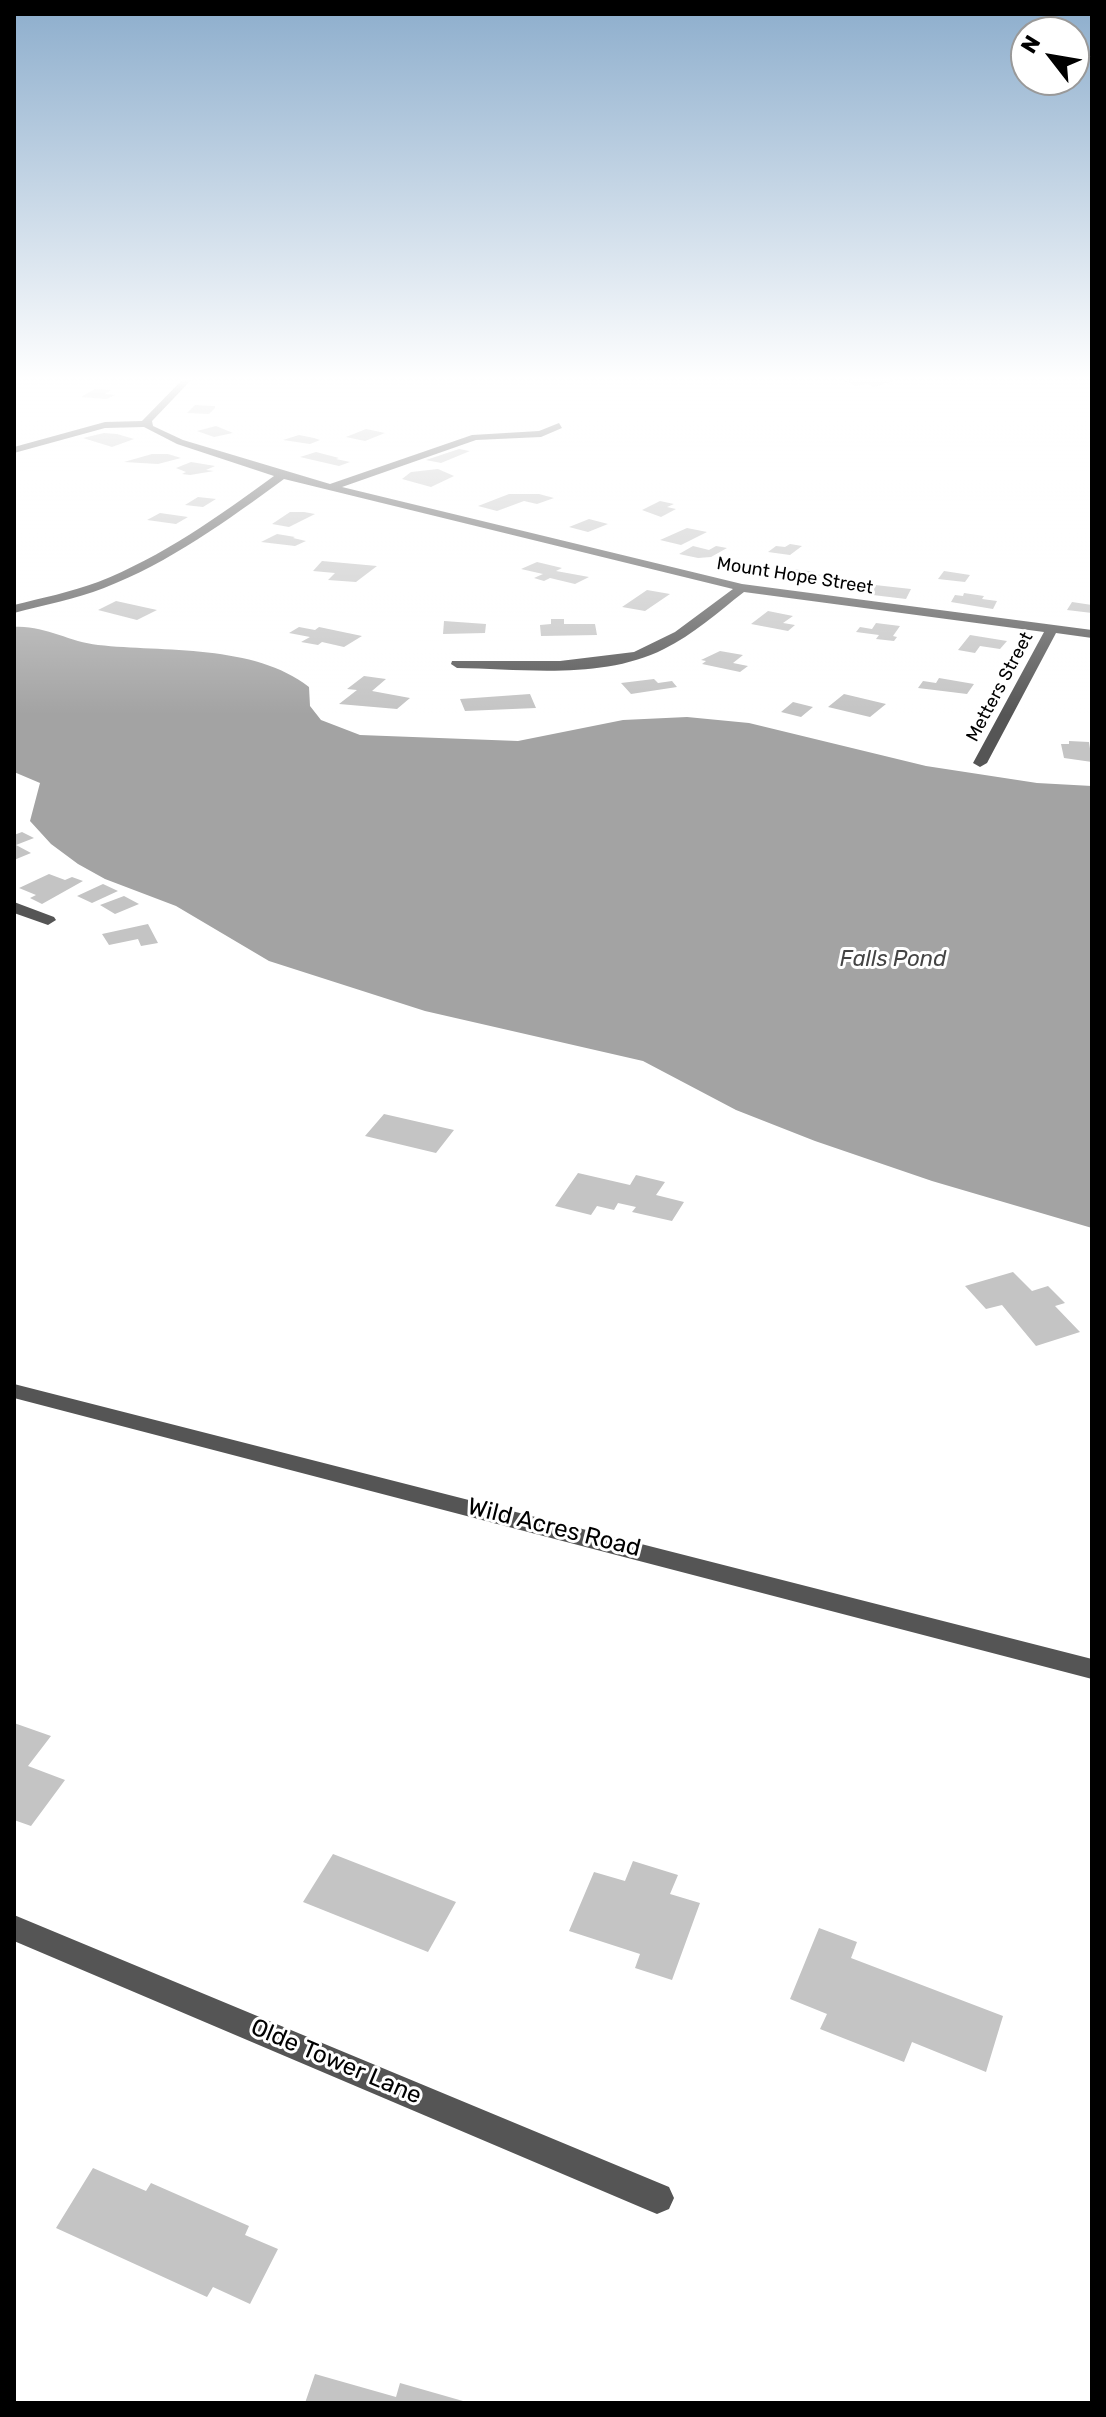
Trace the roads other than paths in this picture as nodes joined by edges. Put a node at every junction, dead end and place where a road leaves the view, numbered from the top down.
1 (261, 490) edge
2 (342, 490) edge
3 (742, 588) junction
4 (14, 609) edge
5 (1052, 629) junction
6 (1092, 634) edge
7 (457, 664) dead end
8 (980, 763) dead end
9 (14, 907) edge
10 (48, 920) dead end
11 (14, 1391) edge
12 (1092, 1669) edge
13 (14, 1928) edge
14 (657, 2198) dead end

1 - 4 street
2 - 3 street, Mount Hope Street
3 - 5 street, Mount Hope Street
3 - 7 street
5 - 6 street, Mount Hope Street
5 - 8 street, Metters Street
9 - 10 street
11 - 12 street, Wild Acres Road
13 - 14 street, Olde Tower Lane

